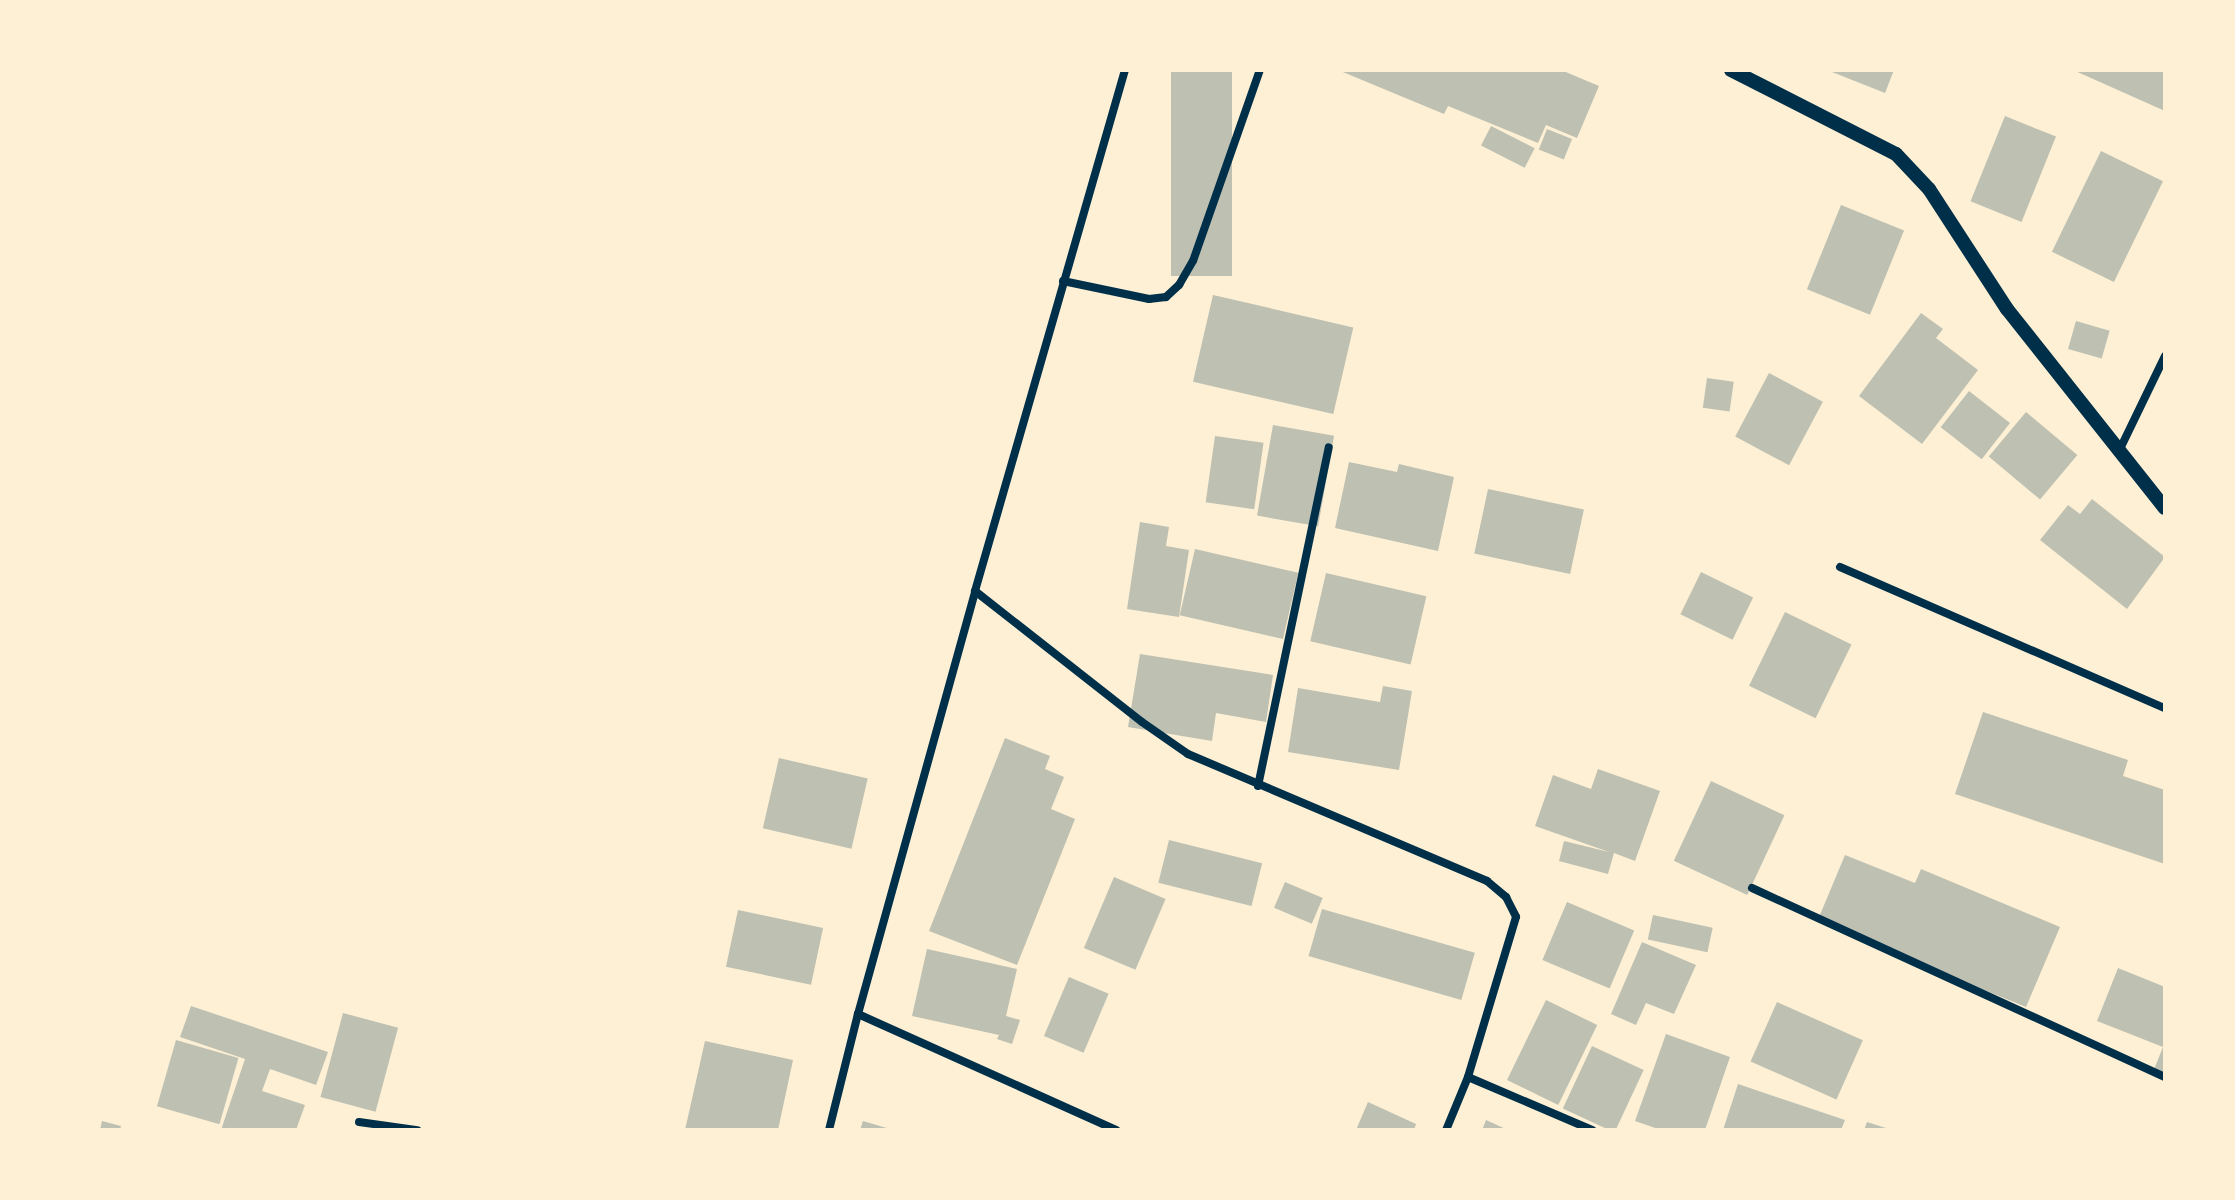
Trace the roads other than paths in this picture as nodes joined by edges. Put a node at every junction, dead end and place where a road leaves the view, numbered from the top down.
1 (1125, 70) edge
2 (1260, 70) edge
3 (1731, 70) edge
4 (1063, 281) junction
5 (2165, 356) edge
6 (1329, 447) dead end
7 (2120, 449) junction
8 (2165, 508) edge
9 (1840, 567) dead end
10 (975, 591) junction
11 (2165, 708) edge
12 (1258, 786) junction
13 (1752, 888) dead end
14 (858, 1014) junction
15 (1468, 1077) junction
16 (2165, 1077) edge
17 (359, 1122) dead end
18 (417, 1130) edge
19 (829, 1130) edge
20 (1116, 1130) edge
21 (1446, 1130) edge
22 (1592, 1130) edge

1 - 4 street
2 - 4 street
3 - 7 street
4 - 10 street
5 - 7 street
6 - 12 street
7 - 8 street
9 - 11 street
10 - 12 street
10 - 14 street
12 - 15 street
13 - 16 street
14 - 19 street
14 - 20 street
15 - 21 street
15 - 22 street
17 - 18 street

